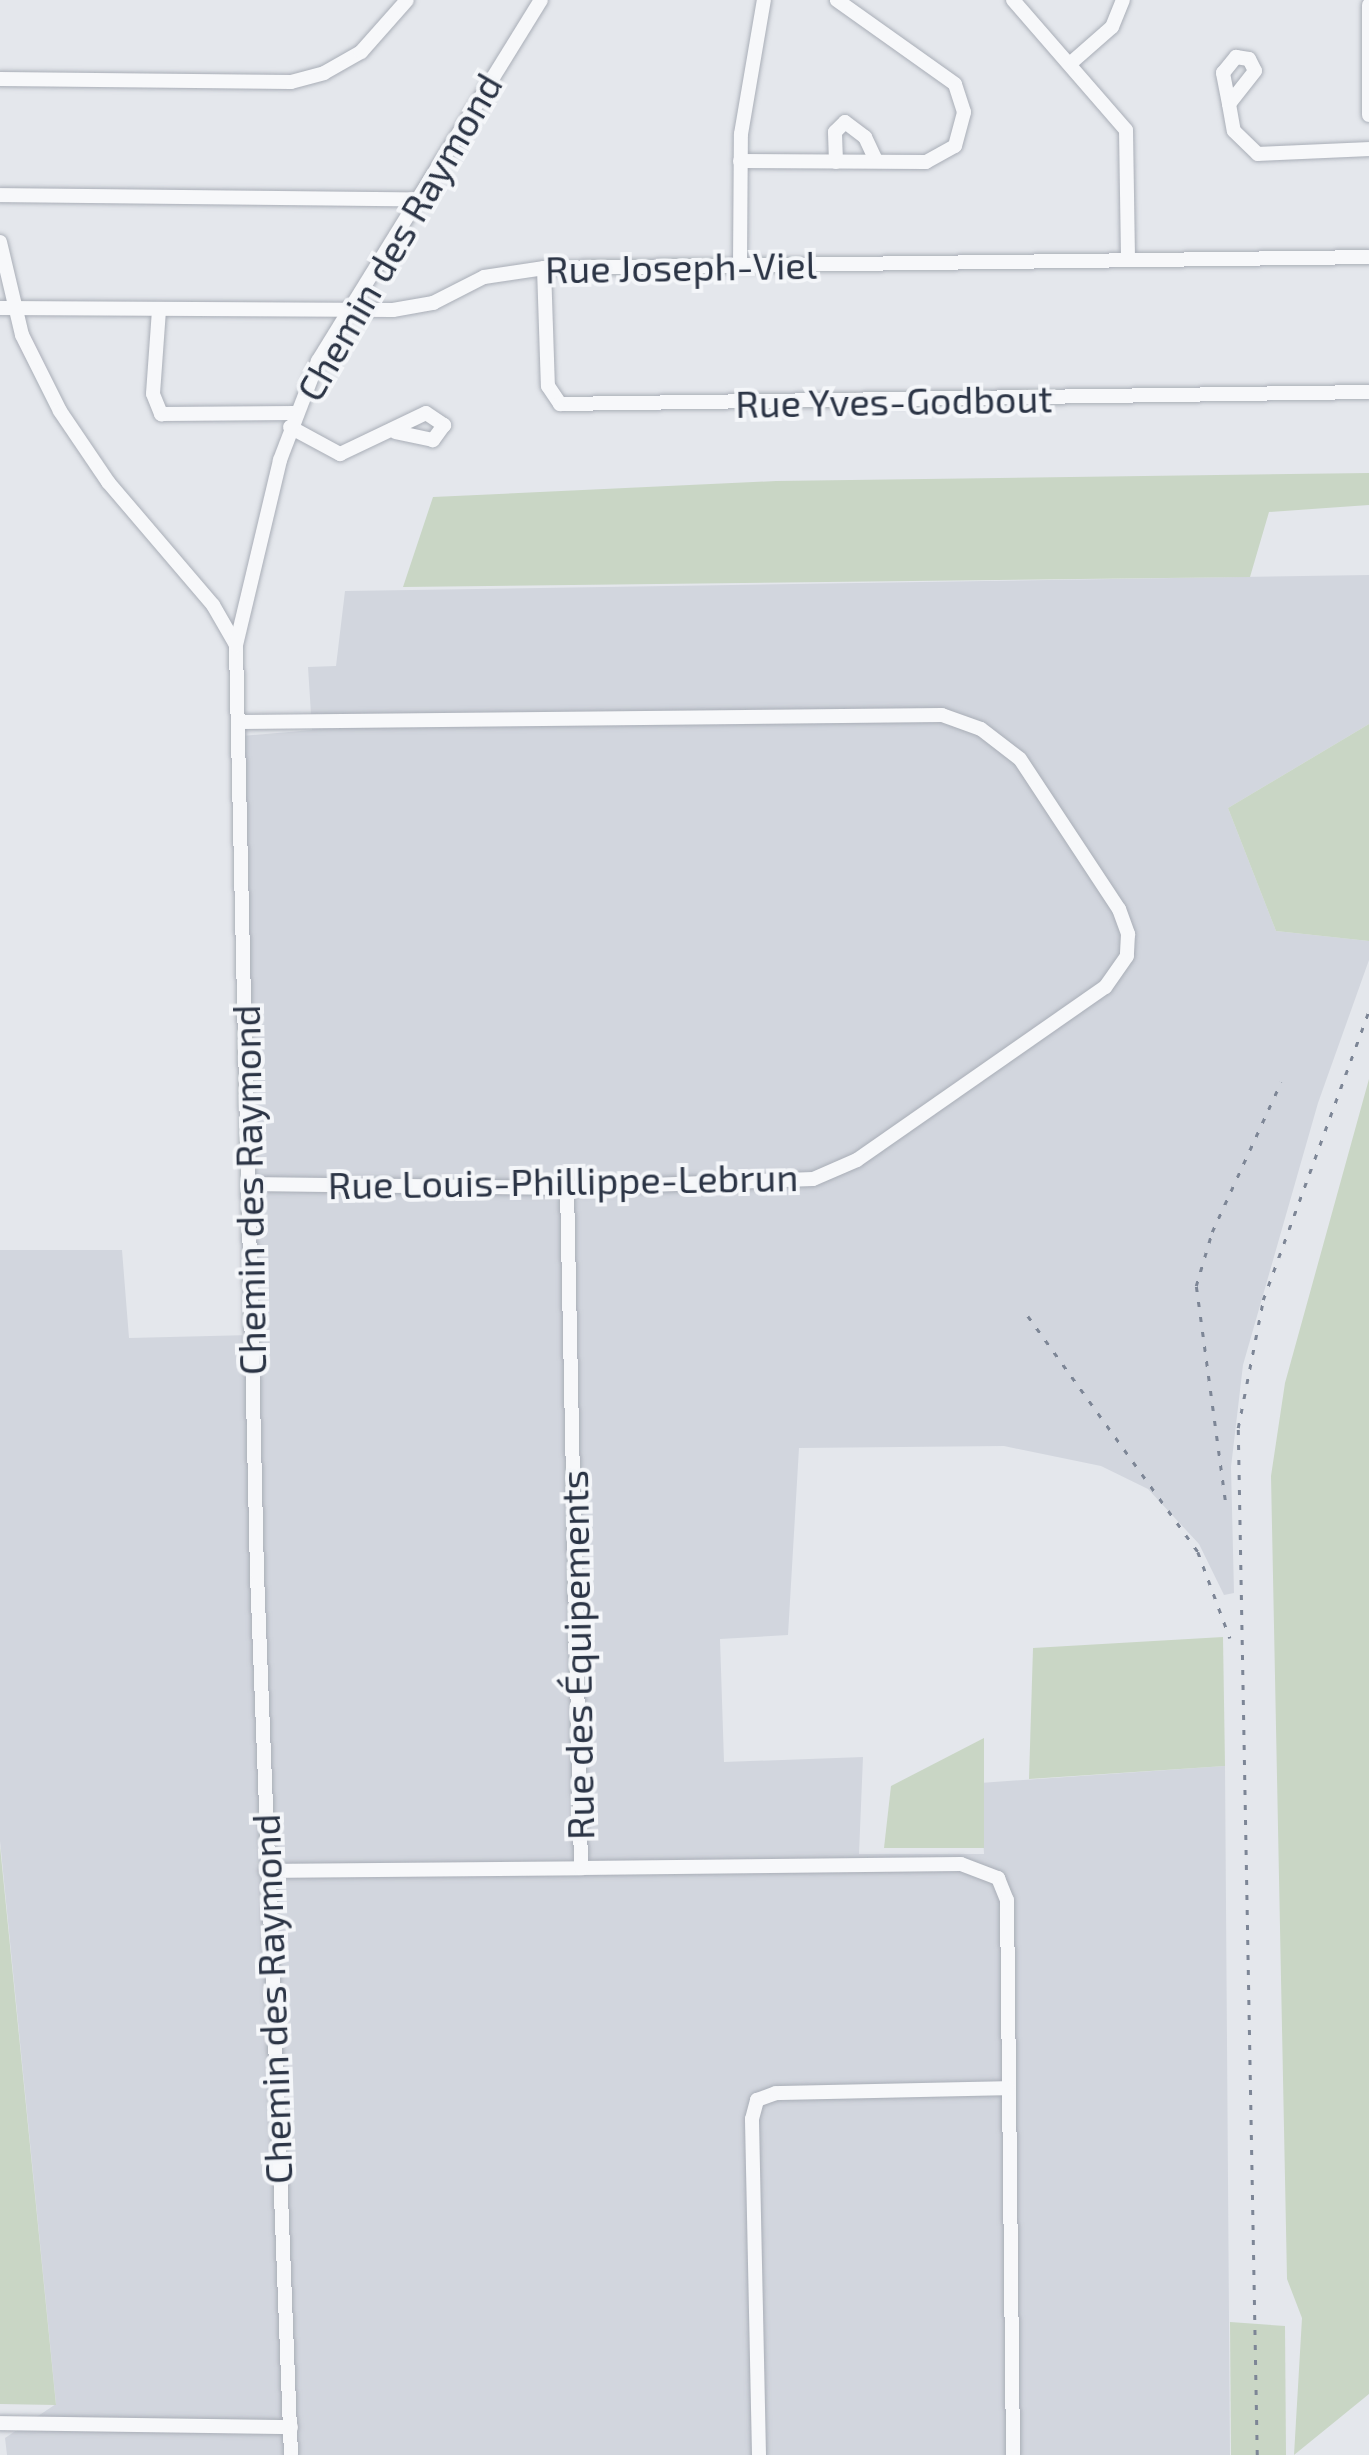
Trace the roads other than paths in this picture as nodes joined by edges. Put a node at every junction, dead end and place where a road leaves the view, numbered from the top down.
1 (407, 0) edge
2 (541, 0) edge
3 (764, 0) edge
4 (836, 0) edge
5 (1013, 0) edge
6 (1124, 0) edge
7 (1369, 5) edge
8 (1072, 62) junction
9 (0, 79) edge
10 (1229, 104) dead end
11 (1369, 115) edge
12 (1369, 149) edge
13 (740, 161) junction
14 (836, 162) junction
15 (876, 162) junction
16 (0, 195) edge
17 (415, 199) junction
18 (0, 242) edge
19 (1369, 256) edge
20 (1128, 260) junction
21 (740, 266) junction
22 (544, 268) junction
23 (7, 308) edge
24 (348, 308) junction
25 (159, 310) junction
26 (1369, 392) edge
27 (293, 420) junction
28 (396, 432) dead end
29 (236, 645) junction
30 (241, 722) junction
31 (248, 1184) junction
32 (567, 1188) junction
33 (581, 1868) junction
34 (266, 1870) junction
35 (1008, 2088) junction
36 (0, 2423) edge
37 (292, 2427) junction
38 (291, 2455) edge
39 (759, 2455) edge
40 (1014, 2455) edge

1 - 9 street
2 - 17 street, Chemin des Raymond
3 - 13 street
4 - 15 street
5 - 8 street
6 - 8 street
7 - 11 street
8 - 20 street
10 - 12 street
13 - 14 street
13 - 21 street
14 - 15 street
14 - 15 street
16 - 17 street
17 - 24 street, Chemin des Raymond
18 - 23 street
19 - 20 street, Rue Joseph-Viel
20 - 21 street, Rue Joseph-Viel
21 - 22 street, Rue Joseph-Viel
22 - 24 street, Rue Joseph-Viel
22 - 26 street, Rue Yves-Godbout
23 - 25 street, Rue Joseph-Viel
23 - 29 street
24 - 25 street, Rue Joseph-Viel
24 - 27 street, Chemin des Raymond
25 - 27 street
27 - 28 street
27 - 29 street, Chemin des Raymond
29 - 30 street, Chemin des Raymond
30 - 31 street, Chemin des Raymond
30 - 32 street, Rue Louis-Phillippe-Lebrun
31 - 32 street, Rue Louis-Phillippe-Lebrun
31 - 34 street, Chemin des Raymond
32 - 33 street, Rue des Équipements
33 - 34 street, Rue des Équipements
33 - 35 street
34 - 37 street, Chemin des Raymond
35 - 39 street
35 - 40 street
36 - 37 street
37 - 38 street, Chemin des Raymond

